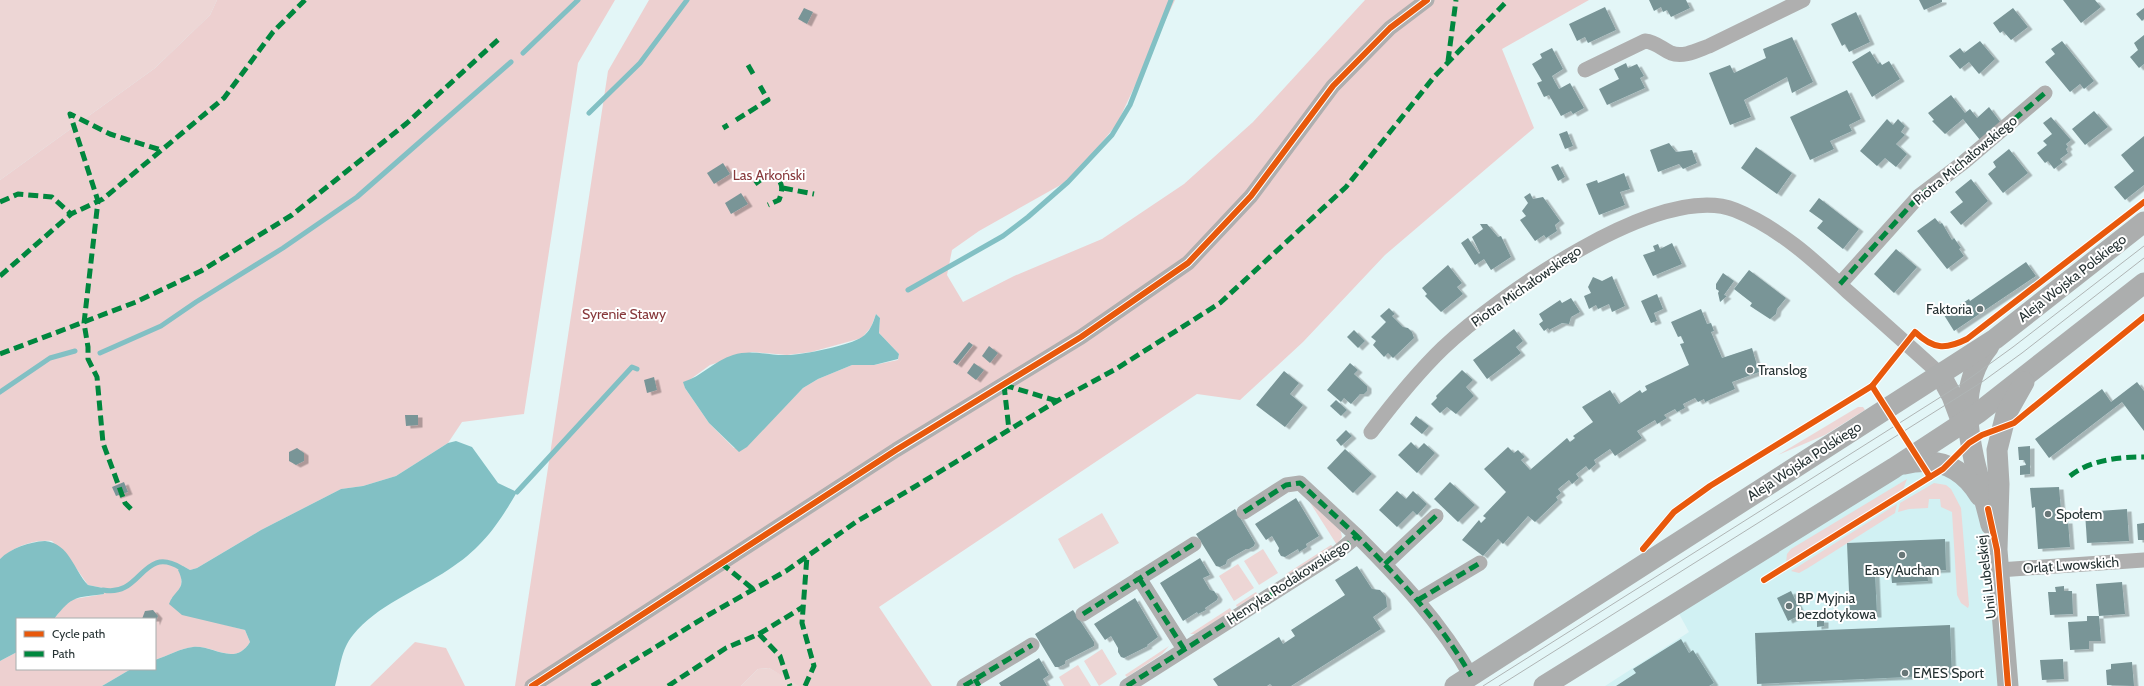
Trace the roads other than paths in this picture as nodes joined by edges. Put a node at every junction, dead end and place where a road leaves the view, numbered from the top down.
1 (1427, 0) edge
2 (1803, 0) edge
3 (1585, 70) dead end
4 (2045, 93) dead end
5 (2144, 222) edge
6 (2144, 283) edge
7 (1840, 284) junction
8 (1995, 339) junction
9 (2030, 373) junction
10 (1940, 374) junction
11 (1970, 413) junction
12 (1371, 432) dead end
13 (1997, 450) junction
14 (1894, 468) junction
15 (1988, 509) junction
16 (1244, 512) dead end
17 (1436, 516) dead end
18 (1357, 536) junction
19 (1194, 544) dead end
20 (1998, 560) junction
21 (2144, 560) edge
22 (1480, 563) dead end
23 (1385, 564) junction
24 (1139, 578) junction
25 (1418, 600) junction
26 (1083, 614) dead end
27 (1032, 644) dead end
28 (1184, 649) junction
29 (1463, 681) edge
30 (973, 684) edge
31 (532, 686) edge
32 (1127, 686) edge
33 (1544, 686) edge
34 (2008, 686) edge

1 - 31 street
2 - 3 street
4 - 7 street, Piotra Michałowskiego
5 - 8 main road, Aleja Wojska Polskiego
6 - 9 main road
7 - 10 street, Piotra Michałowskiego
7 - 12 street, Piotra Michałowskiego
8 - 10 main road, Aleja Wojska Polskiego
8 - 11 main road
9 - 11 main road
9 - 13 main road, Unii Lubelskiej
10 - 11 main road
10 - 29 main road, Aleja Wojska Polskiego
11 - 13 main road, Unii Lubelskiej
11 - 14 main road
11 - 15 main road, Unii Lubelskiej
13 - 20 main road, Unii Lubelskiej
14 - 15 main road, Unii Lubelskiej
14 - 33 main road
15 - 20 main road, Unii Lubelskiej
16 - 18 street
17 - 23 street
18 - 23 street, Henryka Rodakowskiego
18 - 28 street, Henryka Rodakowskiego
19 - 24 street
20 - 21 street, Orląt Lwowskich
20 - 34 main road, Unii Lubelskiej
22 - 25 street
23 - 25 street, Henryka Rodakowskiego
24 - 26 street
24 - 28 street
25 - 29 street, Henryka Rodakowskiego
27 - 30 street
28 - 32 street, Henryka Rodakowskiego

